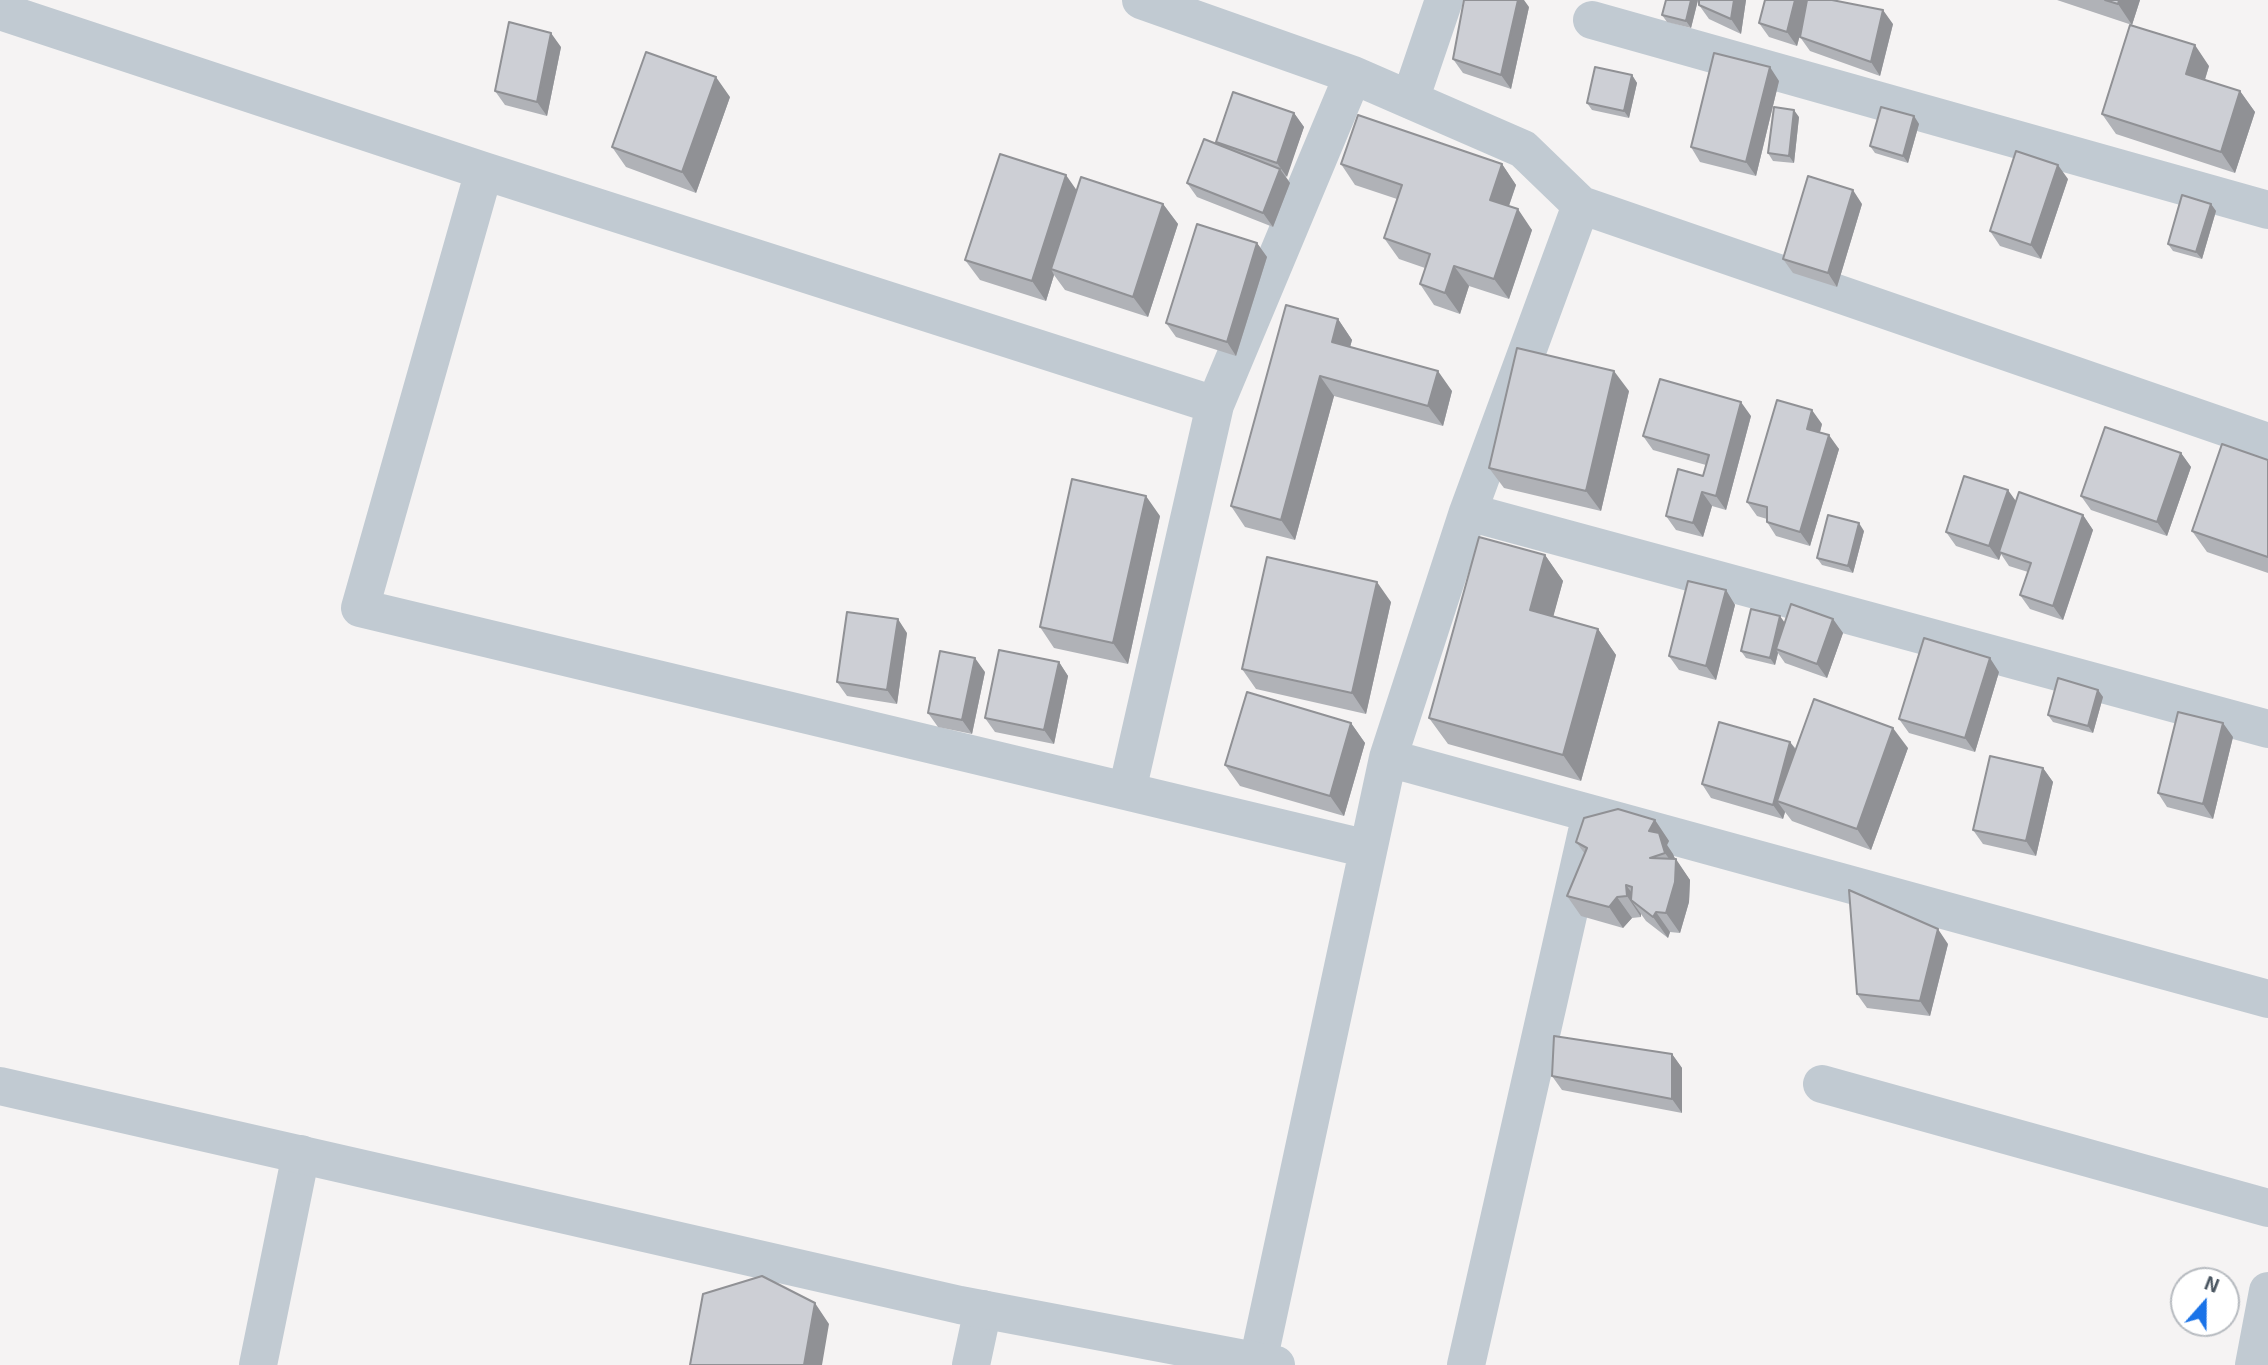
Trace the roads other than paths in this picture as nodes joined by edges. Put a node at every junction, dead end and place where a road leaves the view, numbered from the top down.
1 (1141, 0) edge
2 (1444, 0) edge
3 (0, 11) edge
4 (1592, 20) dead end
5 (1353, 75) junction
6 (1410, 100) junction
7 (484, 171) junction
8 (1581, 205) junction
9 (2268, 210) edge
10 (1215, 405) junction
11 (2268, 442) edge
12 (1468, 512) junction
13 (2268, 729) edge
14 (1388, 758) junction
15 (1126, 791) junction
16 (1591, 814) junction
17 (1368, 849) junction
18 (2268, 999) edge
19 (1822, 1084) dead end
20 (0, 1086) edge
21 (301, 1154) junction
22 (2268, 1208) edge
23 (2268, 1291) edge
24 (983, 1309) junction
25 (1267, 1363) edge
26 (258, 1365) edge
27 (971, 1365) edge
28 (1466, 1365) edge
29 (2254, 1365) edge

1 - 5 street
2 - 6 street
3 - 7 street
4 - 9 street
5 - 6 street
5 - 10 street
6 - 8 street
7 - 10 street
7 - 15 street
8 - 11 street
8 - 12 street
10 - 15 street
12 - 13 street
12 - 14 street
14 - 16 street
14 - 17 street
15 - 17 street
16 - 18 street
16 - 28 street
17 - 25 street
19 - 22 street
20 - 21 street
21 - 24 street
21 - 26 street
23 - 29 street
24 - 25 street
24 - 27 street

